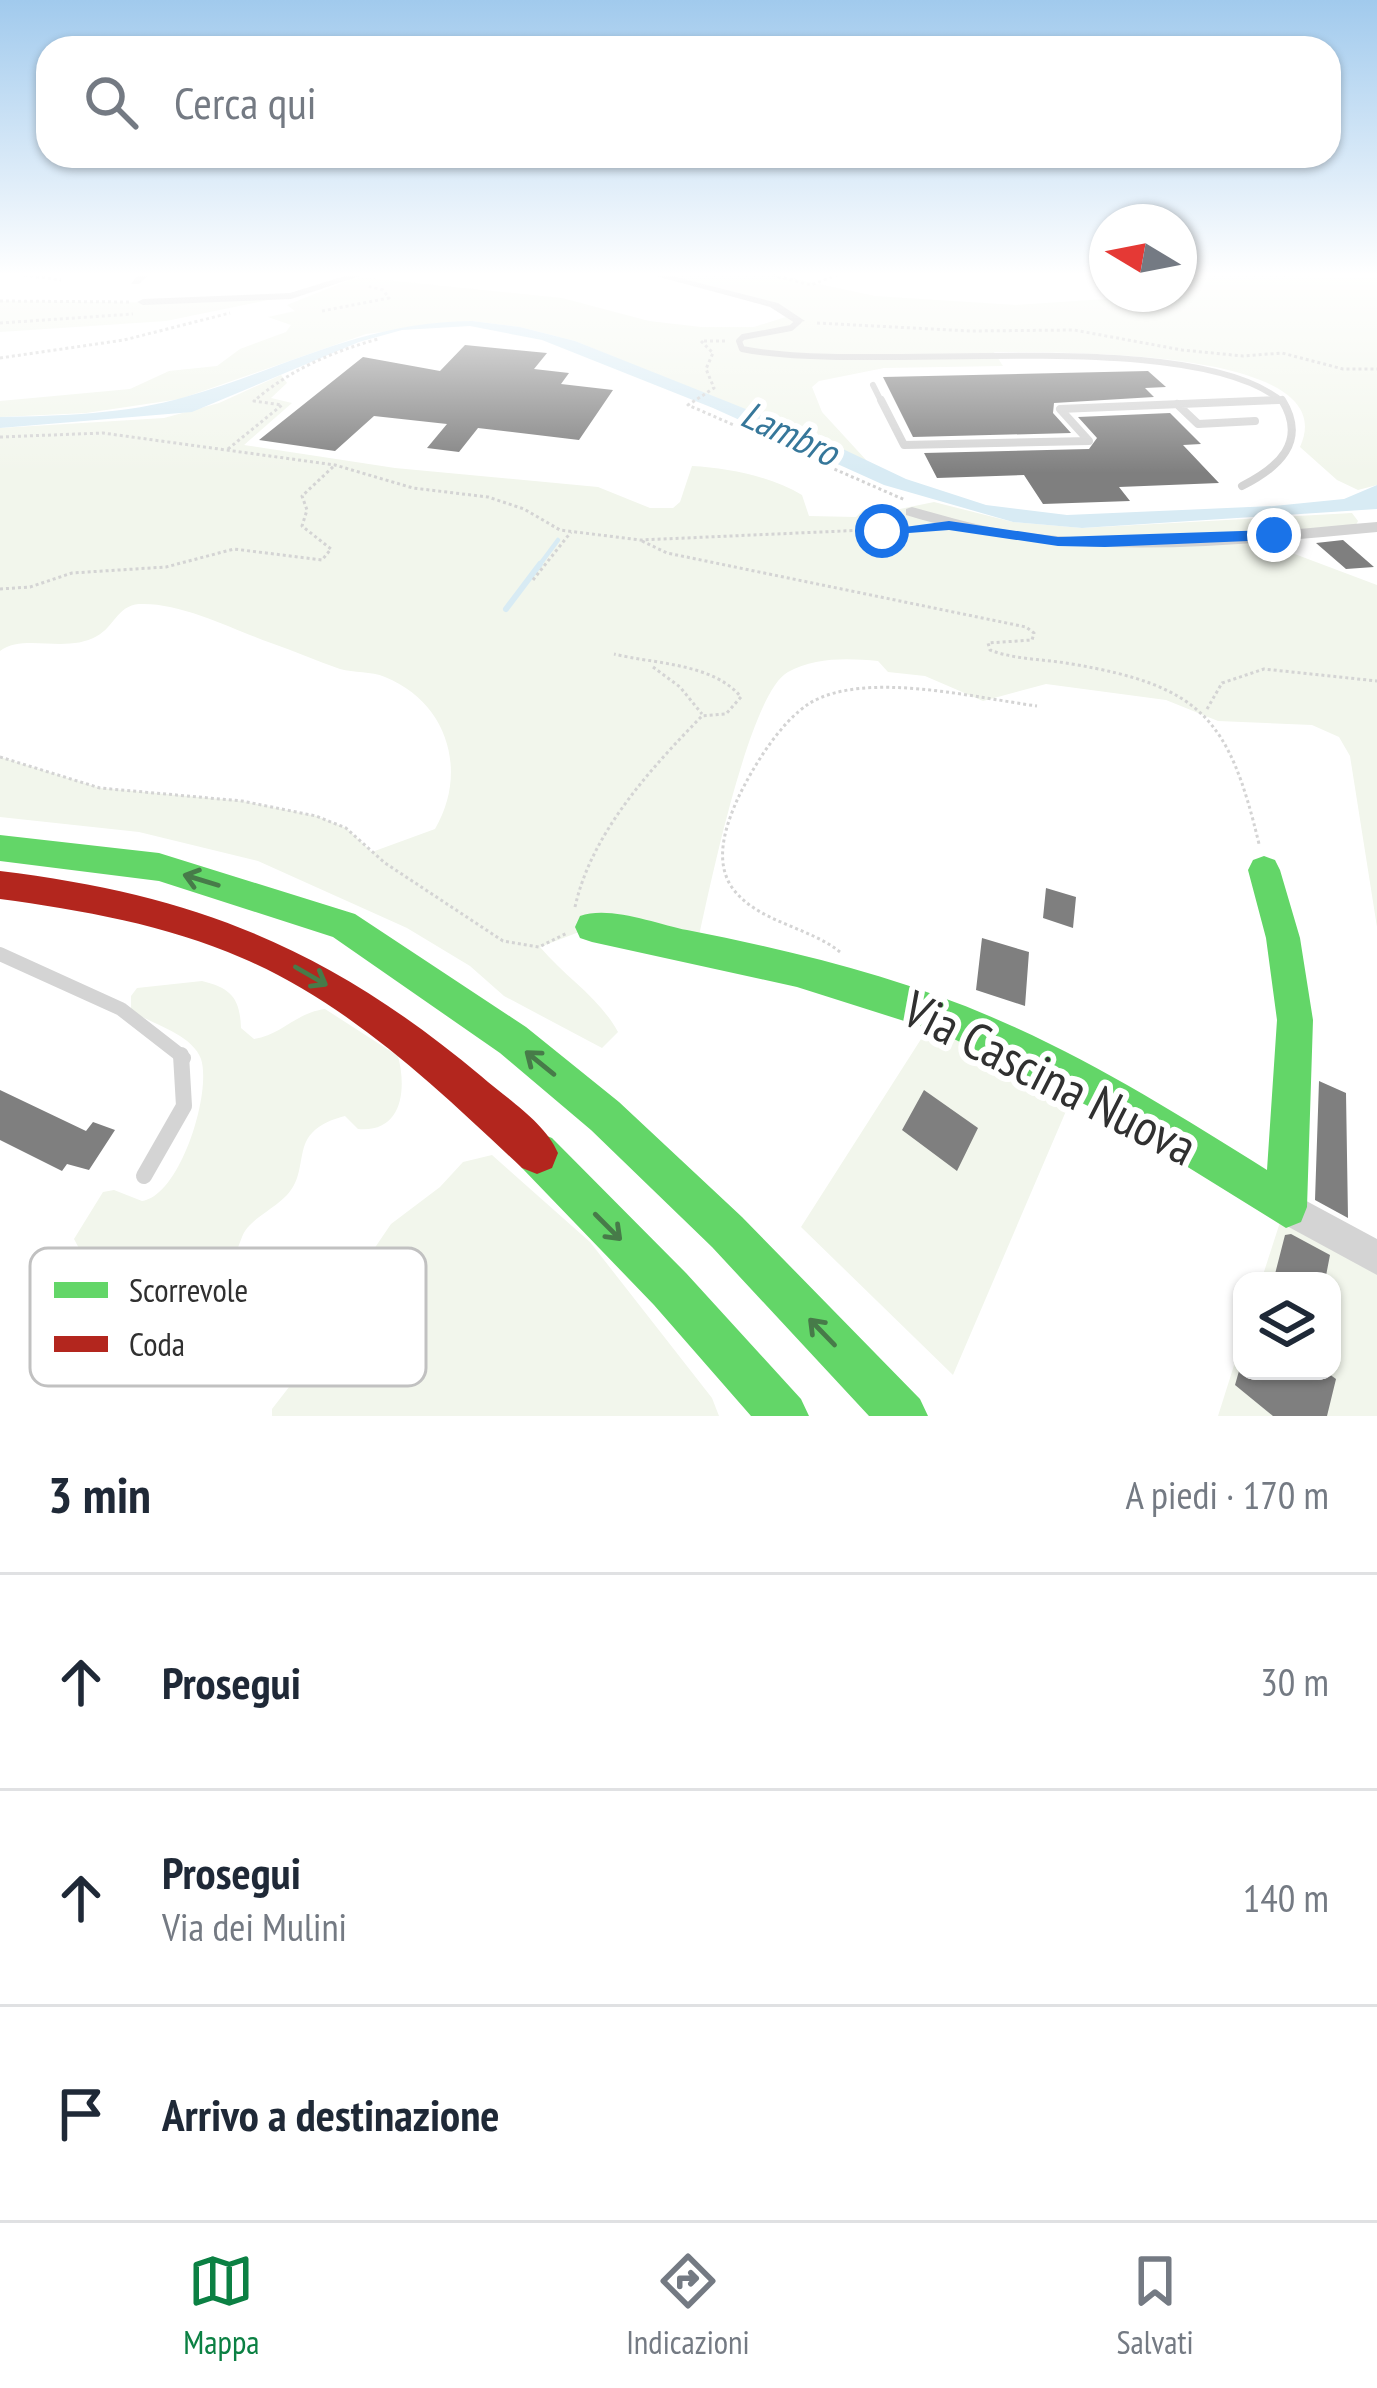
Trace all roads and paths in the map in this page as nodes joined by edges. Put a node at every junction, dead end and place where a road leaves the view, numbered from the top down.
1 (117, 341) edge
2 (371, 341) edge
3 (701, 341) edge
4 (739, 341) edge
5 (1134, 341) edge
6 (0, 358) edge
7 (1377, 369) edge
8 (873, 385) dead end
9 (1282, 400) junction
10 (1177, 404) junction
11 (1255, 421) dead end
12 (0, 437) edge
13 (226, 450) junction
14 (335, 465) junction
15 (1243, 486) dead end
16 (913, 512) dead end
17 (943, 524) junction
18 (1367, 528) edge
19 (572, 531) junction
20 (640, 540) junction
21 (533, 580) dead end
22 (0, 589) edge
23 (614, 654) dead end
24 (651, 666) junction
25 (1377, 681) edge
26 (1037, 706) dead end
27 (1207, 711) junction
28 (702, 716) junction
29 (0, 757) edge
30 (0, 848) edge
31 (1264, 870) joint
32 (0, 885) edge
33 (583, 919) joint
34 (539, 947) dead end
35 (0, 954) edge
36 (863, 988) junction
37 (144, 1176) dead end
38 (1286, 1207) junction
39 (1377, 1258) edge
40 (784, 1416) edge
41 (903, 1416) edge

1 - 6 path
2 - 13 path
3 - 17 path
4 - 9 lane
5 - 7 path
8 - 10 lane
9 - 10 lane
9 - 15 lane
10 - 11 lane
12 - 13 path
13 - 14 path
14 - 19 path
14 - 22 path
16 - 17 street
17 - 18 street
17 - 20 path
19 - 20 path
19 - 21 path
20 - 27 path
23 - 24 path
24 - 28 path
24 - 28 path
25 - 27 path
26 - 36 path
27 - 31 path
28 - 33 path
29 - 34 path
41 -> 30 main road
31 - 38 main road
32 -> 40 main road
33 - 36 main road, Via Cascina Nuova
35 - 37 lane
36 - 38 main road, Via Cascina Nuova
38 - 39 street, Via Cascina Nuova

